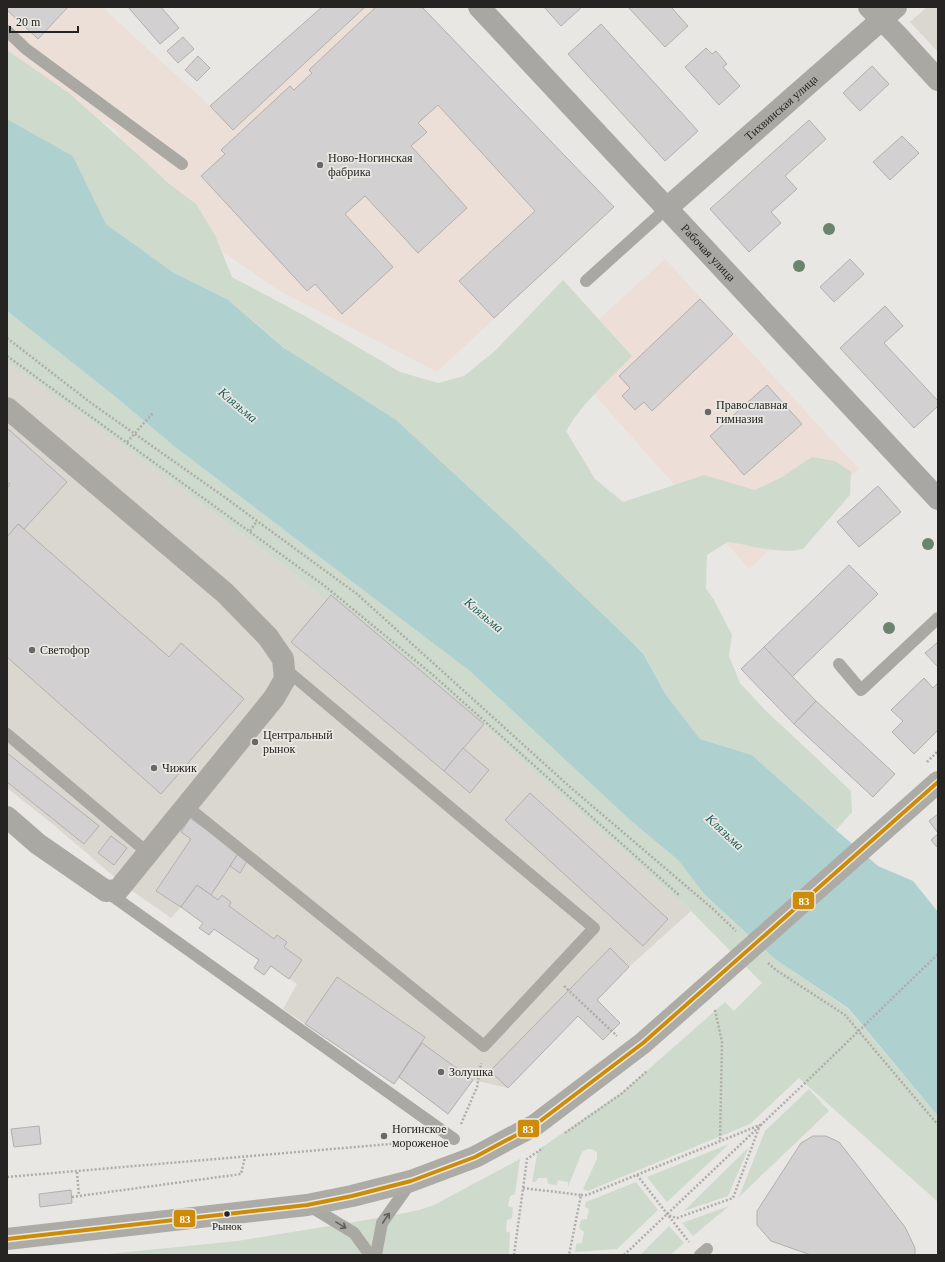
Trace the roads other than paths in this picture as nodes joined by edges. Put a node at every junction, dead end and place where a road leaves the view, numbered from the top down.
1 (479, 7) edge
2 (882, 11) edge
3 (7, 31) edge
4 (938, 80) edge
5 (182, 164) dead end
6 (667, 208) junction
7 (586, 282) dead end
8 (7, 408) edge
9 (938, 499) edge
10 (938, 618) edge
11 (839, 664) dead end
12 (284, 668) junction
13 (7, 734) edge
14 (938, 782) edge
15 (186, 806) junction
16 (7, 817) edge
17 (148, 853) junction
18 (106, 891) junction
19 (454, 1139) road end
20 (411, 1181) junction
21 (307, 1205) junction
22 (7, 1239) edge
23 (370, 1255) edge
24 (376, 1255) edge

1 - 6 main road, Рабочая улица
2 - 4 street
2 - 6 street, Тихвинская улица
3 - 5 lane
6 - 7 lane
6 - 9 main road, Рабочая улица
8 - 12 street
10 - 11 lane
12 - 15 street
12 - 15 lane
13 - 17 lane
14 - 20 main road, bridge
15 - 17 street
16 - 18 street
17 - 18 street
18 - 19 lane
20 - 21 main road
24 -> 20 lane
21 - 22 main road
21 -> 23 lane

